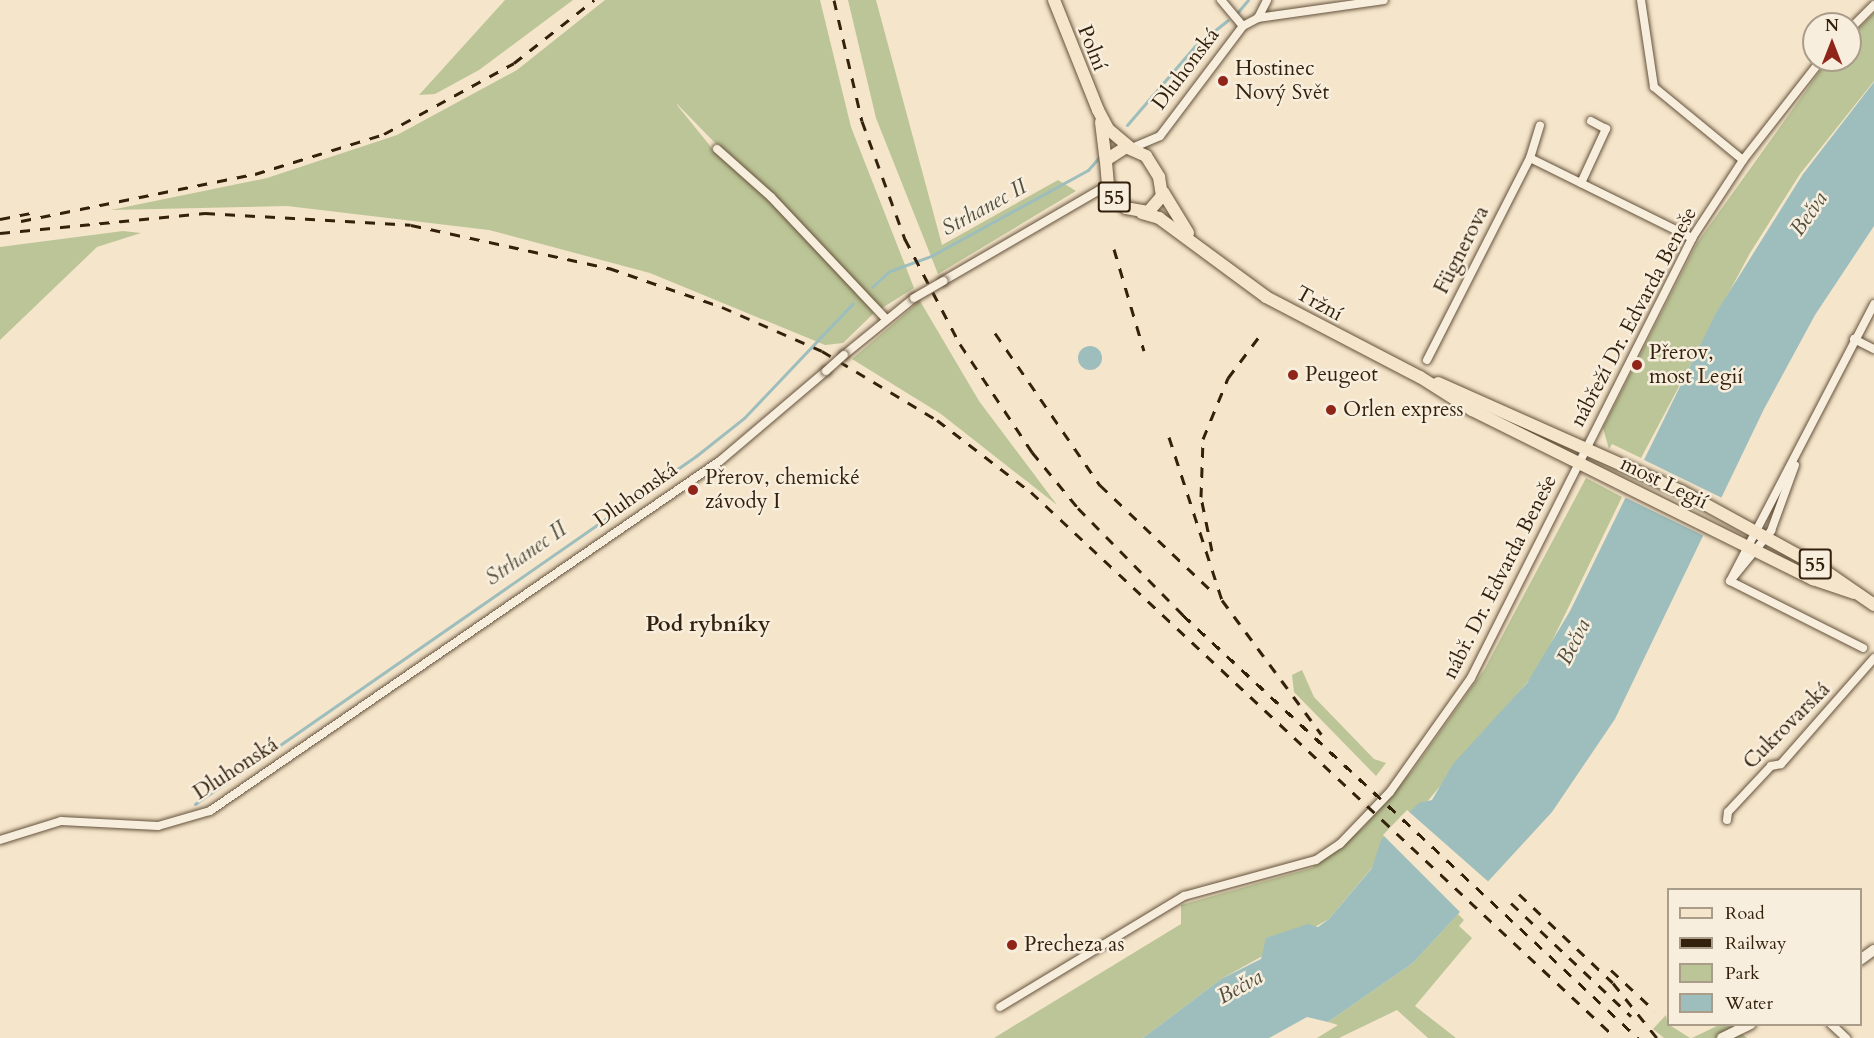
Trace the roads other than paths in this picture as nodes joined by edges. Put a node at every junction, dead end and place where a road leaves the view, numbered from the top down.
1 (1054, 0) edge
2 (1267, 0) edge
3 (1384, 0) edge
4 (1641, 0) edge
5 (1225, 2) edge
6 (1874, 4) edge
7 (1862, 16) edge
8 (1258, 18) junction
9 (1243, 26) junction
10 (1812, 72) edge
11 (1098, 110) junction
12 (1591, 121) dead end
13 (1540, 125) dead end
14 (1160, 136) junction
15 (1132, 148) junction
16 (717, 149) dead end
17 (1530, 158) junction
18 (1106, 160) junction
19 (1743, 160) junction
20 (1153, 164) junction
21 (1581, 183) junction
22 (1108, 185) junction
23 (1163, 190) junction
24 (1142, 213) junction
25 (1692, 238) junction
26 (1207, 253) junction
27 (1874, 304) edge
28 (885, 318) junction
29 (1854, 339) junction
30 (1874, 348) edge
31 (1427, 360) dead end
32 (1420, 376) junction
33 (1586, 446) junction
34 (1607, 454) joint
35 (1578, 463) junction
36 (1598, 473) joint
37 (1762, 535) junction
38 (1752, 549) junction
39 (1854, 593) junction
40 (1874, 605) edge
41 (1863, 648) dead end
42 (1874, 658) edge
43 (1727, 820) dead end
44 (0, 840) edge
45 (1000, 1007) dead end
46 (1747, 1026) edge
47 (1833, 1026) edge
48 (1722, 1038) edge
49 (1846, 1038) edge

1 - 11 main road, Polní / 55
2 - 8 street
3 - 8 street, Dluhonská
4 - 19 street
5 - 9 street
6 - 7 street
8 - 9 street, Dluhonská
9 - 14 street, Dluhonská
10 - 19 street, nábřeží Dr. Edvarda Beneše
11 - 15 main road, Polní / 55
11 - 18 main road, Polní / 55
12 - 21 street
13 - 17 street, Fügnerova
14 - 15 street, Dluhonská
14 - 20 street, Dluhonská
15 - 18 main road, Dluhonská / 55
15 - 20 main road, 55
16 - 28 street
17 - 21 street
17 - 31 street, Fügnerova
18 - 22 main road, 55
19 - 25 street, nábřeží Dr. Edvarda Beneše
20 - 23 main road, 55
21 - 25 street
22 - 24 main road, 55
22 - 28 street, Dluhonská, bridge
23 - 24 main road, 55
23 - 26 main road, Tržní / 55
24 - 26 main road, Tržní / 55
25 - 33 street, nábřeží Dr. Edvarda Beneše
26 - 32 main road, Tržní / 55
27 - 29 street
28 - 44 street, Dluhonská, bridge
29 - 30 street
29 - 37 street
32 - 33 main road, Tržní / 55
32 - 35 main road, Tržní / 55
33 - 34 main road, Tržní / 55
33 - 35 street, nábř. Dr. Edvarda Beneše
34 - 37 main road, most Legií / 55
35 - 36 main road, Tržní / 55
35 - 45 street, nábř. Dr. Edvarda Beneše
36 - 38 main road, most Legií / 55
37 - 38 street
37 - 39 main road, 55
38 - 39 main road, 55
38 - 41 street
39 - 40 main road, 55
42 - 43 street, Cukrovarská
46 - 48 main road
47 - 49 street

